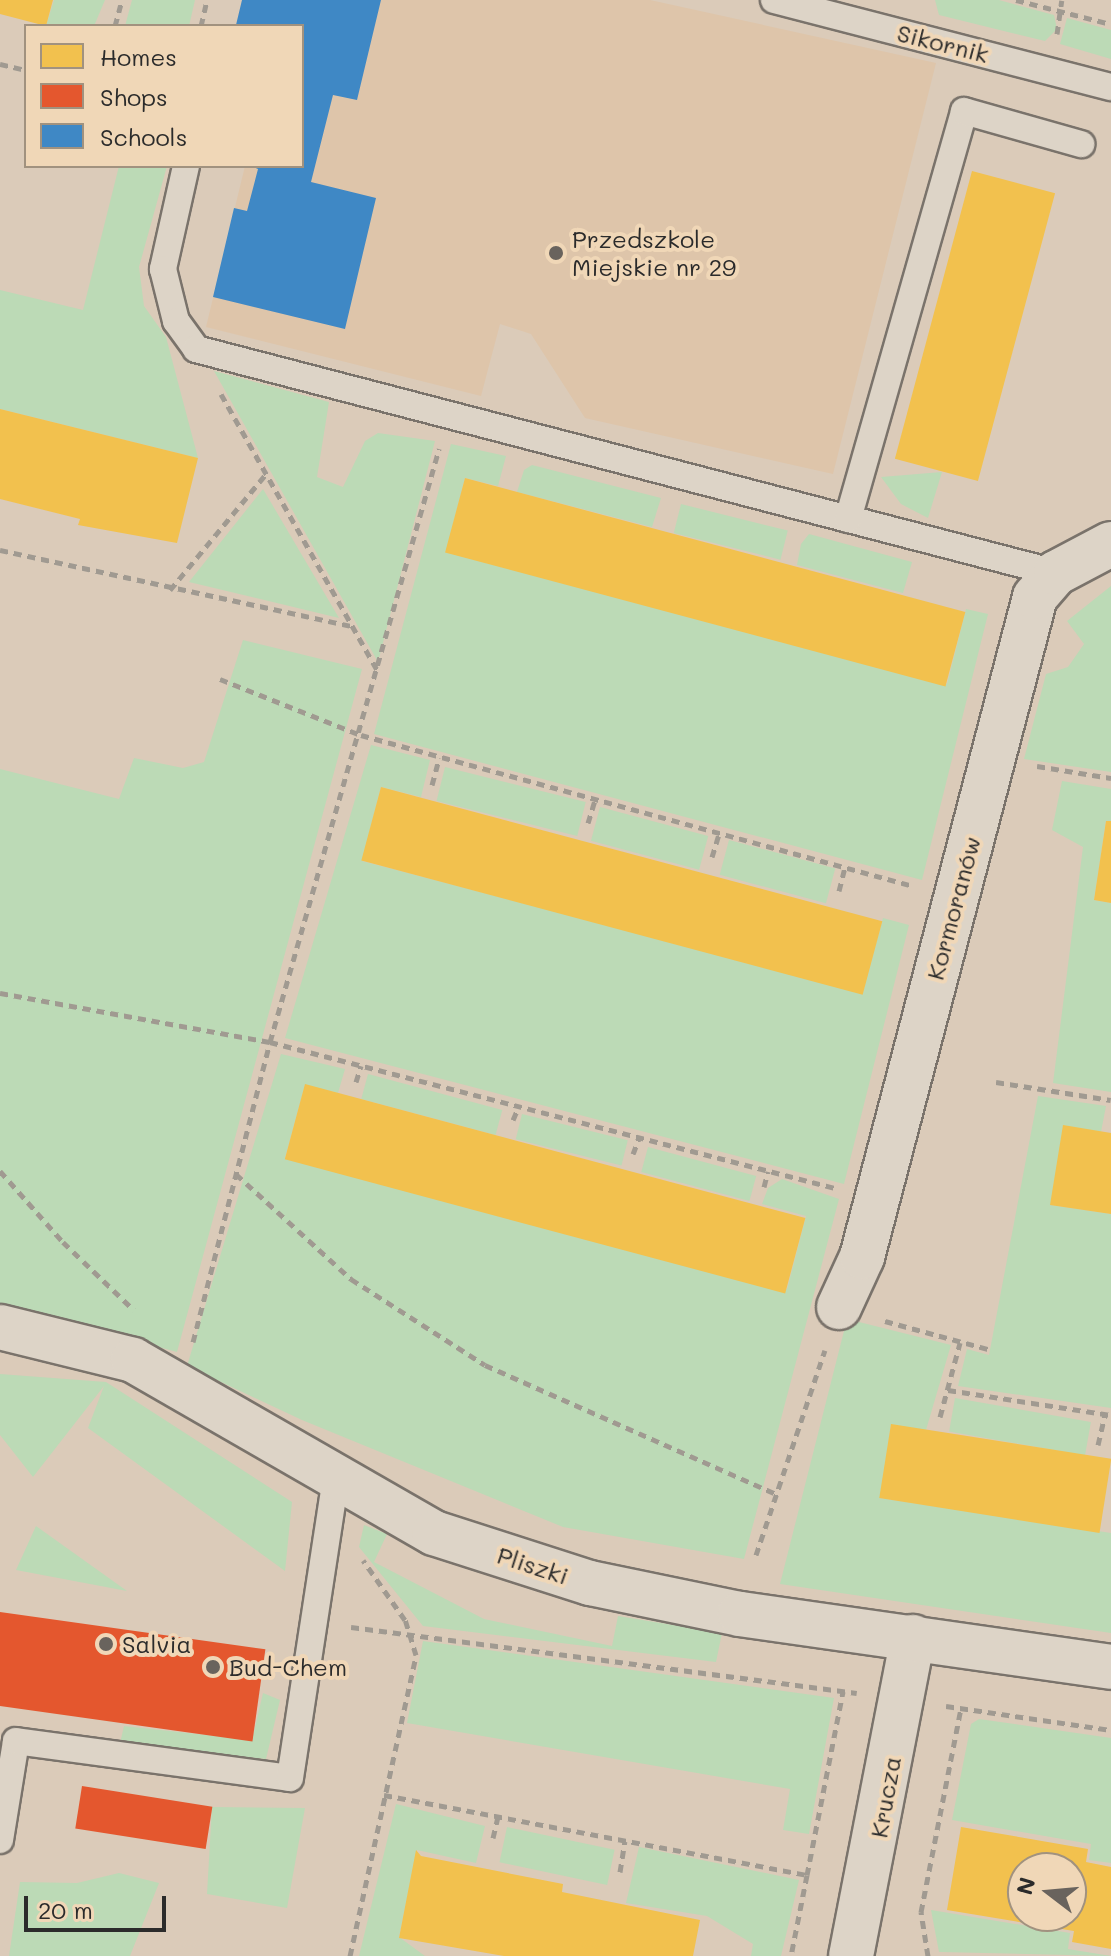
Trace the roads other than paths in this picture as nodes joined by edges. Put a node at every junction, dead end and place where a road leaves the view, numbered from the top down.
1 (774, 0) edge
2 (1111, 87) edge
3 (1081, 144) dead end
4 (186, 168) edge
5 (848, 519) junction
6 (1111, 544) edge
7 (1056, 573) junction
8 (839, 1307) road end
9 (0, 1327) edge
10 (336, 1477) junction
11 (913, 1637) junction
12 (1111, 1667) edge
13 (0, 1840) edge
14 (851, 1956) edge

1 - 2 lane, Sikornik
3 - 5 lane
4 - 5 lane
5 - 7 lane
6 - 7 street, Kormoranów
7 - 8 street, Kormoranów
9 - 10 street, Pliszki
10 - 11 street, Pliszki
10 - 13 lane
11 - 12 street, Pliszki
11 - 14 street, Krucza

